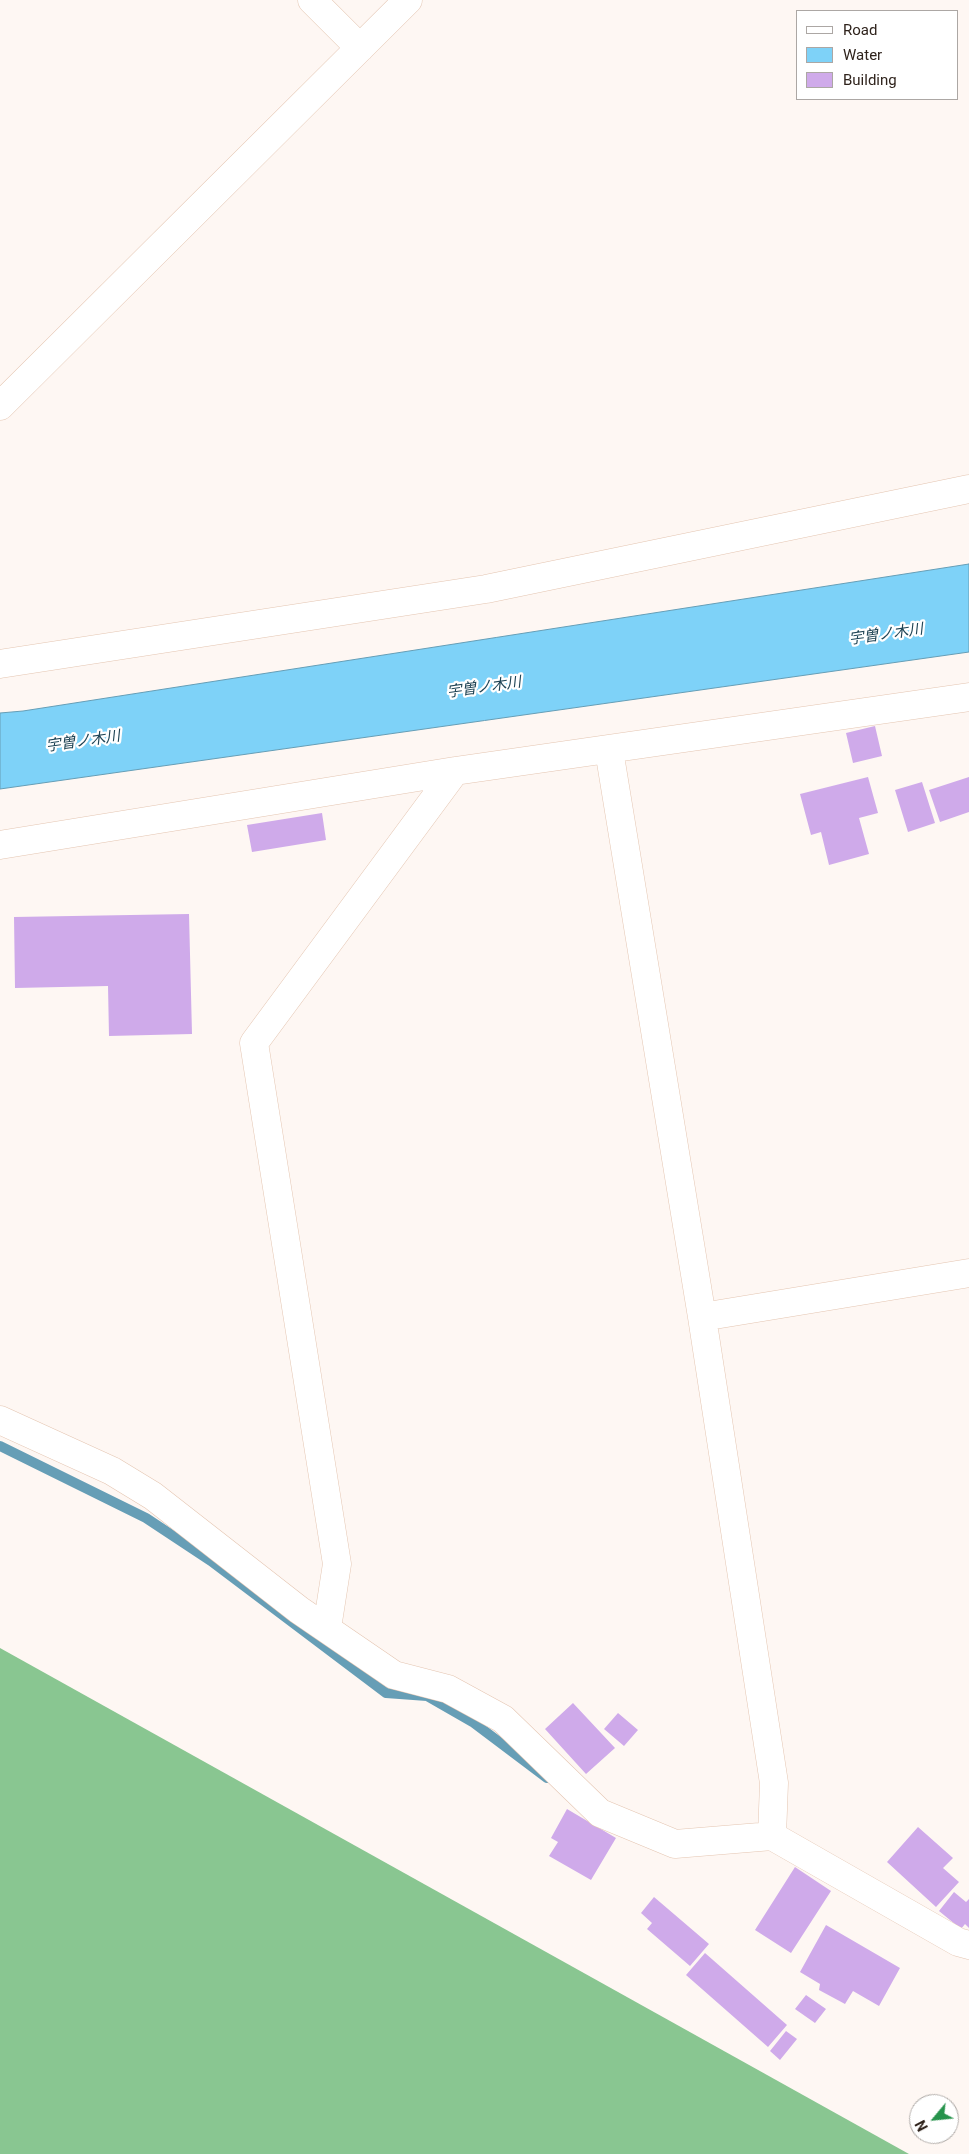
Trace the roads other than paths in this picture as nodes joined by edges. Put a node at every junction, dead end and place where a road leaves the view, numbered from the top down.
1 (312, 0) edge
2 (408, 0) edge
3 (360, 48) junction
4 (0, 406) edge
5 (969, 489) edge
6 (0, 664) edge
7 (969, 697) edge
8 (609, 750) junction
9 (455, 771) junction
10 (0, 846) edge
11 (969, 1273) edge
12 (702, 1317) junction
13 (0, 1420) edge
14 (327, 1628) junction
15 (772, 1836) junction
16 (969, 1945) edge

1 - 3 street
2 - 3 street
3 - 4 street
5 - 6 street
7 - 8 street
8 - 9 street
8 - 12 street
9 - 10 street
9 - 14 street
11 - 12 street
12 - 15 street
13 - 14 street
14 - 15 street
15 - 16 street

